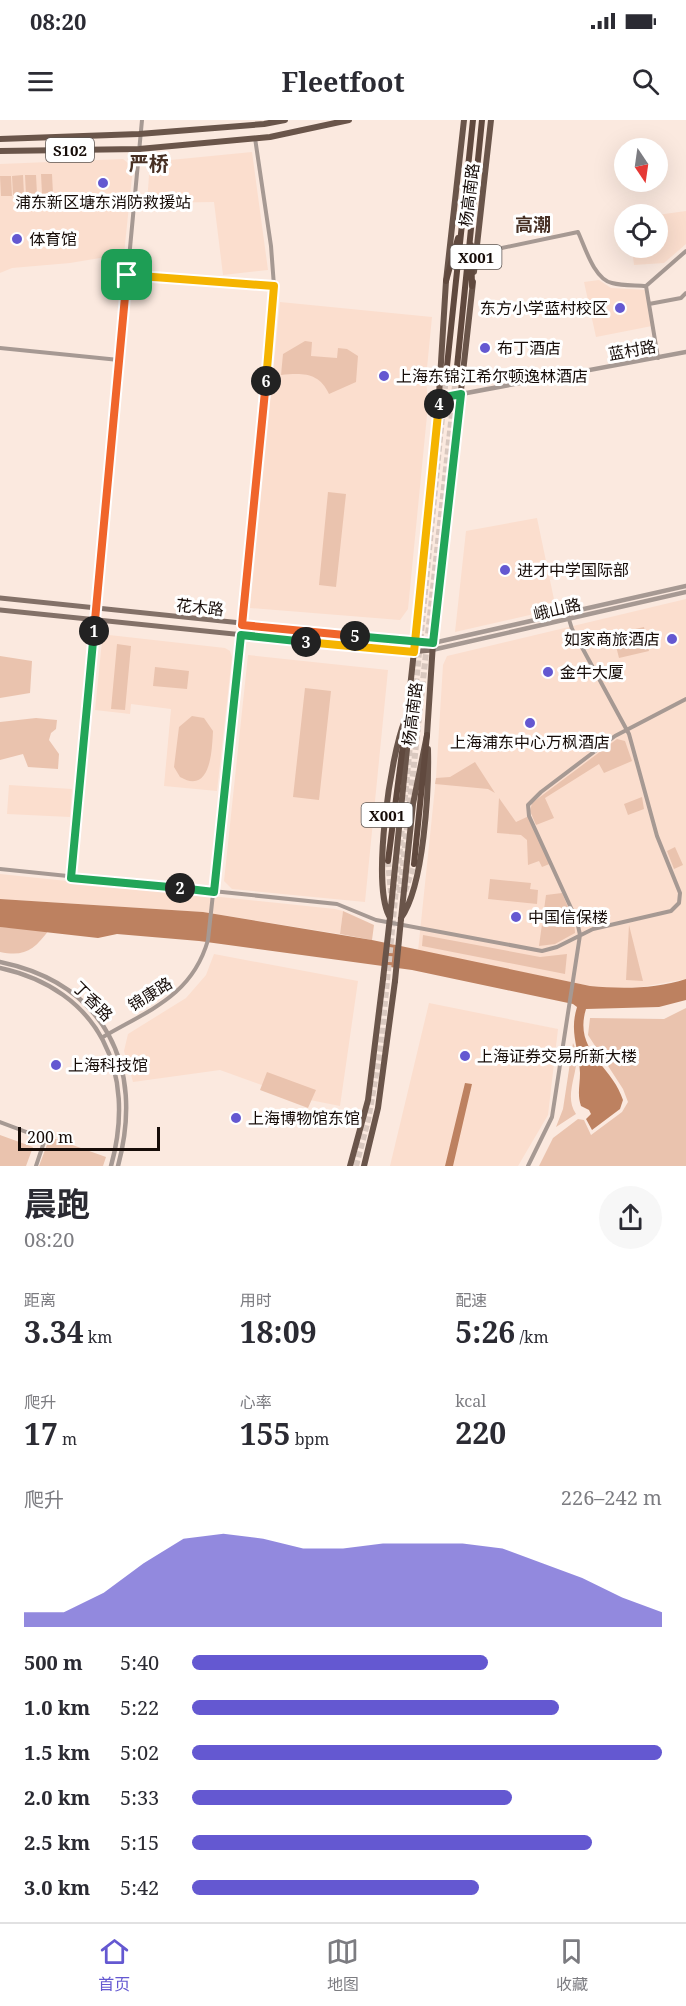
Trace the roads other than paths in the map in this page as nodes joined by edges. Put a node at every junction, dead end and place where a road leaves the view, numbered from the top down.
1 (142, 120) edge
2 (285, 120) edge
3 (349, 120) edge
4 (459, 120) edge
5 (464, 120) edge
6 (473, 120) edge
7 (482, 120) edge
8 (491, 120) edge
9 (463, 128) junction
10 (140, 134) junction
11 (255, 138) junction
12 (0, 139) edge
13 (140, 149) junction
14 (0, 152) edge
15 (467, 217) junction
16 (686, 251) edge
17 (483, 252) dead end
18 (127, 275) junction
19 (446, 281) junction
20 (274, 286) junction
21 (472, 286) junction
22 (646, 286) junction
23 (686, 293) edge
24 (649, 304) junction
25 (0, 348) edge
26 (686, 352) edge
27 (658, 358) junction
28 (119, 360) junction
29 (447, 366) tunnel mouth
30 (456, 367) tunnel mouth
31 (461, 394) junction
32 (440, 398) junction
33 (686, 586) edge
34 (686, 592) edge
35 (0, 598) edge
36 (96, 609) junction
37 (0, 610) edge
38 (568, 616) junction
39 (95, 621) junction
40 (242, 625) junction
41 (241, 635) junction
42 (415, 643) junction
43 (433, 646) junction
44 (414, 652) junction
45 (686, 699) edge
46 (407, 714) junction
47 (627, 729) junction
48 (427, 735) junction
49 (388, 861) tunnel mouth
50 (414, 864) tunnel mouth
51 (0, 869) edge
52 (71, 878) junction
53 (214, 892) junction
54 (390, 916) junction
55 (401, 919) junction
56 (580, 935) junction
57 (0, 962) edge
58 (0, 968) edge
59 (109, 1034) junction
60 (103, 1037) junction
61 (0, 1122) edge
62 (36, 1166) edge
63 (111, 1166) edge
64 (118, 1166) edge
65 (350, 1166) edge
66 (364, 1166) edge
67 (528, 1166) edge

1 - 10 street
2 - 10 main road, S102
3 - 11 main road, S102
4 - 9 main road
5 - 9 main road, 杨高南路 / X001
6 - 15 highway, 杨高南路 / X001
7 - 15 highway, 杨高南路 / X001
8 - 21 main road, 杨高南路 / X001
9 - 19 main road, 杨高南路 / X001
10 - 12 main road, S102
10 - 13 street
11 - 13 main road, S102
11 - 20 street, 锦康路
13 - 14 main road, S102
13 - 18 street
15 - 19 highway
15 - 21 highway
15 - 29 highway, 杨高南路 / X001
15 - 30 highway, 杨高南路 / X001
16 - 22 street
17 - 22 street
18 - 20 street
18 - 28 street
19 - 32 main road, 杨高南路 / X001
20 - 40 street, 锦康路
21 - 31 main road, 杨高南路 / X001
22 - 24 street
23 - 24 street
24 - 27 street
25 - 28 street
26 - 27 street, 蓝村路
27 - 31 street, 蓝村路
28 - 36 street
31 - 32 street, 蓝村路
31 - 43 main road, 杨高南路 / X001
32 - 42 main road, 杨高南路 / X001
33 - 38 street, 峨山路
34 - 38 street, 峨山路
35 - 36 main road, 花木路
36 - 39 street
36 - 40 main road, 花木路
37 - 39 main road, 花木路
38 - 43 street, 峨山路
38 - 47 street
39 - 41 main road, 花木路
39 - 52 street
40 - 41 street, 锦康路
40 - 42 main road, 花木路
41 - 44 main road, 花木路
41 - 53 street, 锦康路
42 - 43 main road, 花木路
42 - 44 main road, 杨高南路 / X001
43 - 44 main road, 花木路
43 - 48 main road, 杨高南路 / X001
44 - 46 main road, 杨高南路 / X001
45 - 47 street
46 - 49 highway
46 - 54 main road, 杨高南路 / X001
46 - 54 main road, X001
47 - 56 street
47 - 56 street
48 - 50 highway
48 - 55 main road, 杨高南路 / X001
48 - 55 main road, X001
51 - 52 street
52 - 53 street
53 - 56 street
53 - 59 street, 锦康路
54 - 65 main road, 杨高南路 / X001, bridge
55 - 66 main road, 杨高南路 / X001, bridge
56 - 67 street
57 - 59 street, 丁香路
58 - 60 street, 丁香路
59 - 60 street, 锦康路
59 - 64 street, 丁香路
60 - 63 street, 丁香路
61 - 62 street

